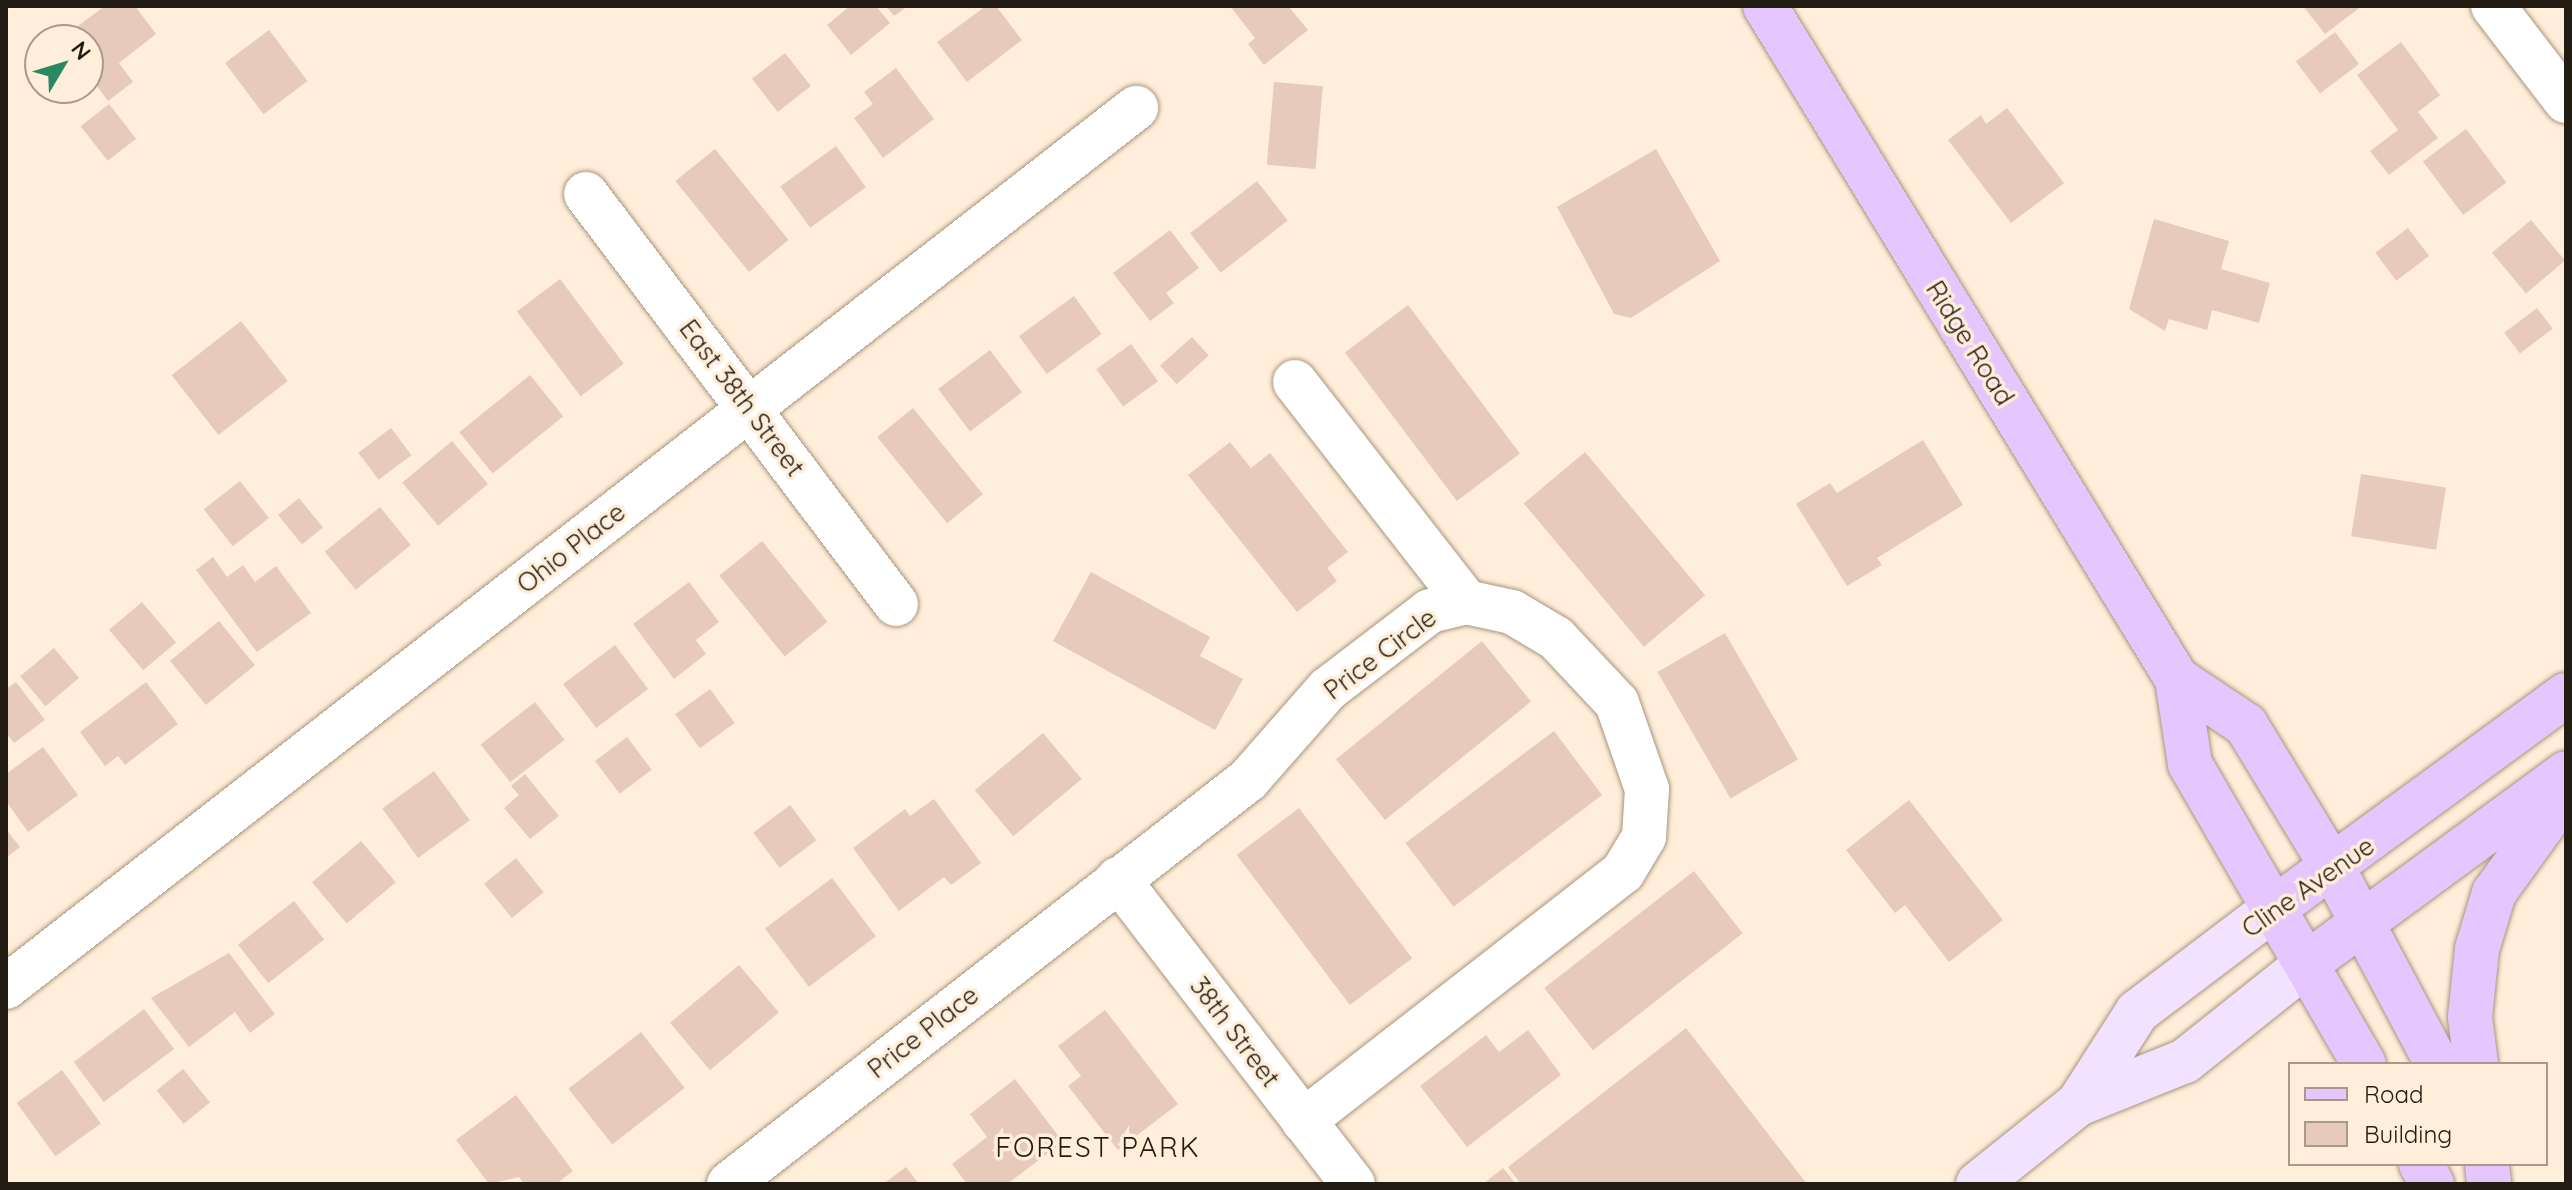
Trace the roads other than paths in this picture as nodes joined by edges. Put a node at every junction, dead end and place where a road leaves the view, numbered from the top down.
1 (1765, 6) edge
2 (2493, 6) edge
3 (2566, 101) edge
4 (1136, 108) dead end
5 (586, 194) dead end
6 (1295, 382) dead end
7 (750, 409) junction
8 (1466, 602) junction
9 (896, 604) dead end
10 (2177, 679) junction
11 (2566, 695) edge
12 (2566, 773) edge
13 (2566, 793) edge
14 (2334, 870) junction
15 (1118, 879) junction
16 (2276, 907) junction
17 (2361, 923) junction
18 (2309, 962) junction
19 (6, 987) edge
20 (2363, 1062) edge
21 (2436, 1062) edge
22 (2476, 1062) edge
23 (2078, 1104) junction
24 (1303, 1121) junction
25 (2422, 1166) edge
26 (729, 1184) edge
27 (1353, 1184) edge
28 (1978, 1184) edge
29 (2432, 1184) edge

1 - 10 main road, Ridge Road
2 - 3 street
4 - 7 street, Ohio Place
5 - 7 street, East 38th Street
6 - 8 street
7 - 9 street, East 38th Street
7 - 19 street, Ohio Place
8 - 15 street, Price Circle
8 - 24 street, Price Circle
10 - 14 main road, Ridge Road
10 - 16 main road, Ridge Road
11 - 14 main road, Cline Avenue
12 - 17 main road, Cline Avenue
13 - 22 main road
14 - 16 main road, Cline Avenue
14 - 17 main road, Ridge Road
15 - 24 street, 38th Street
15 - 26 street, Price Place
16 - 18 main road, Ridge Road
16 - 23 street, Cline Avenue
17 - 18 main road, Cline Avenue
17 - 21 main road, Ridge Road
18 - 20 main road, Ridge Road
18 - 23 street, Cline Avenue
23 - 28 street, Cline Avenue
24 - 27 street, 38th Street
25 - 29 main road

